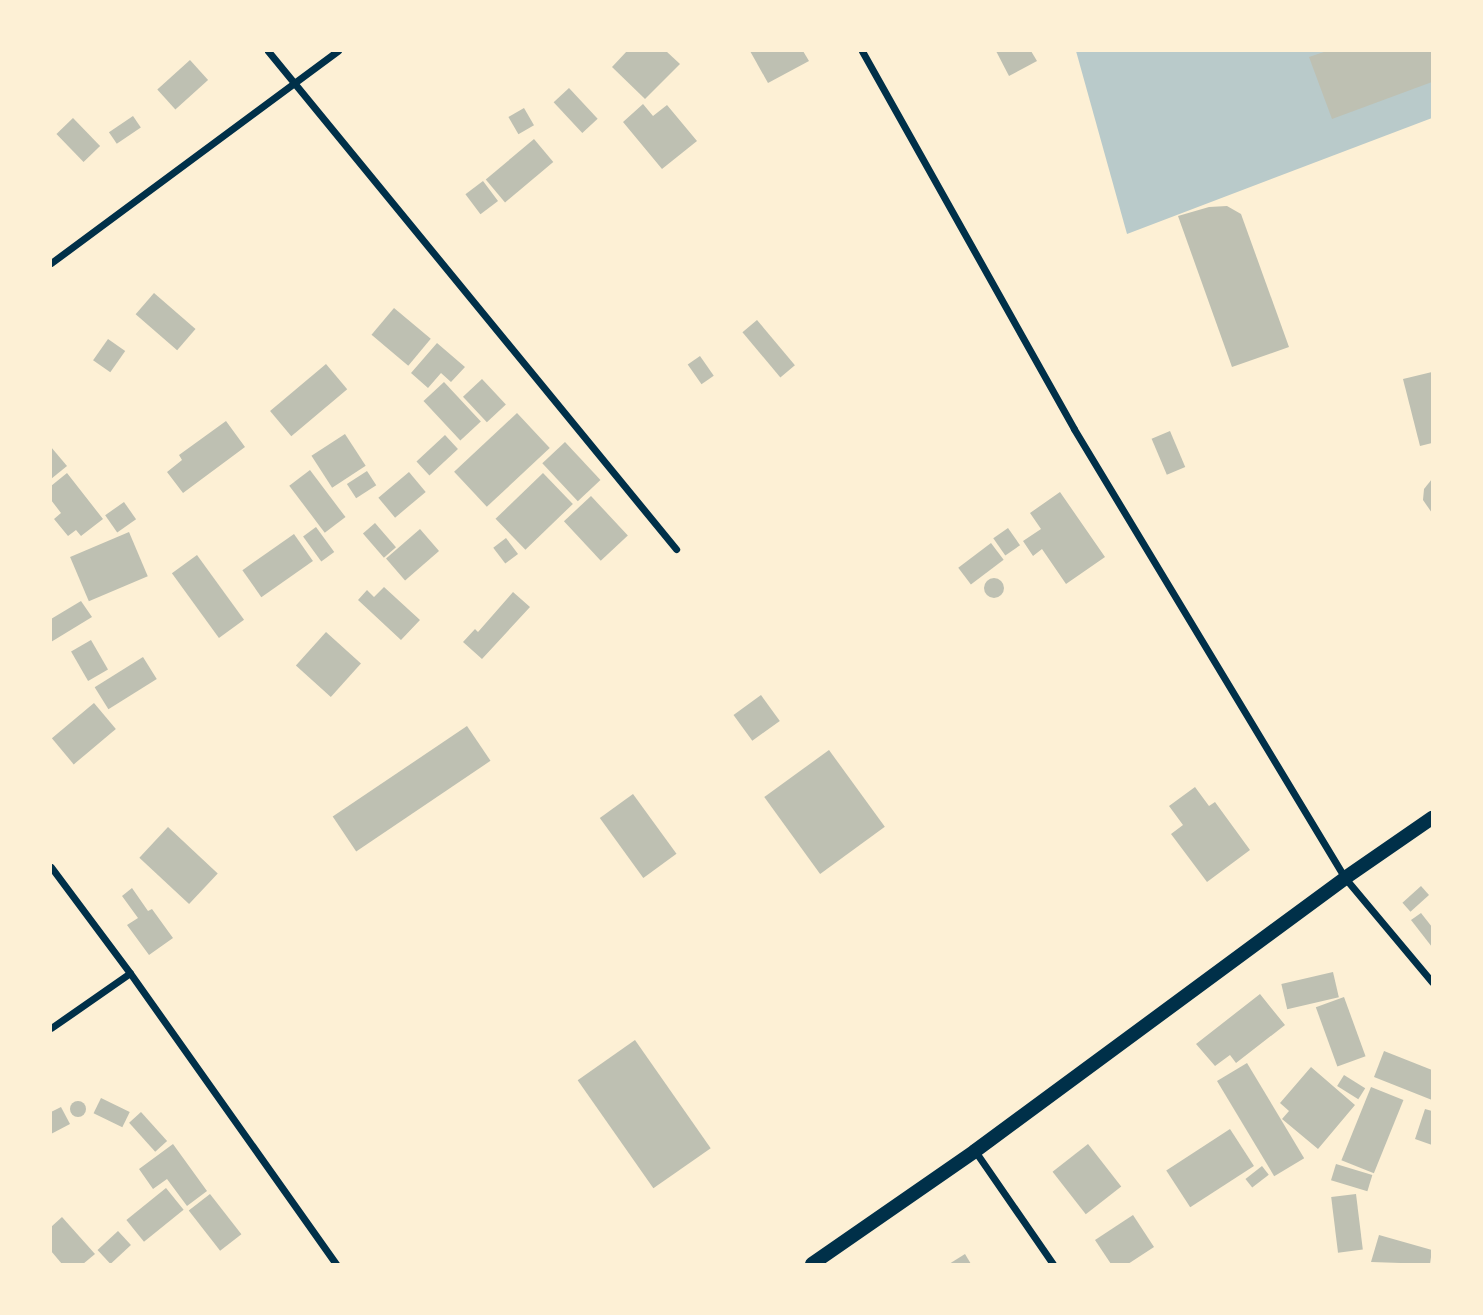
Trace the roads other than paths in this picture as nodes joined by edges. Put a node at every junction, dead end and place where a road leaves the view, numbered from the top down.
1 (268, 51) edge
2 (338, 51) edge
3 (862, 51) edge
4 (294, 83) junction
5 (51, 262) edge
6 (676, 549) dead end
7 (1432, 818) edge
8 (51, 867) edge
9 (1345, 878) junction
10 (130, 973) junction
11 (1432, 982) edge
12 (51, 1028) edge
13 (975, 1151) junction
14 (336, 1264) edge
15 (812, 1264) edge
16 (1053, 1264) edge

1 - 4 street
2 - 4 street
3 - 9 street
4 - 5 street
4 - 6 street
7 - 9 main road
8 - 10 street
9 - 11 street
9 - 13 main road
10 - 12 street
10 - 14 street
13 - 15 main road
13 - 16 street

